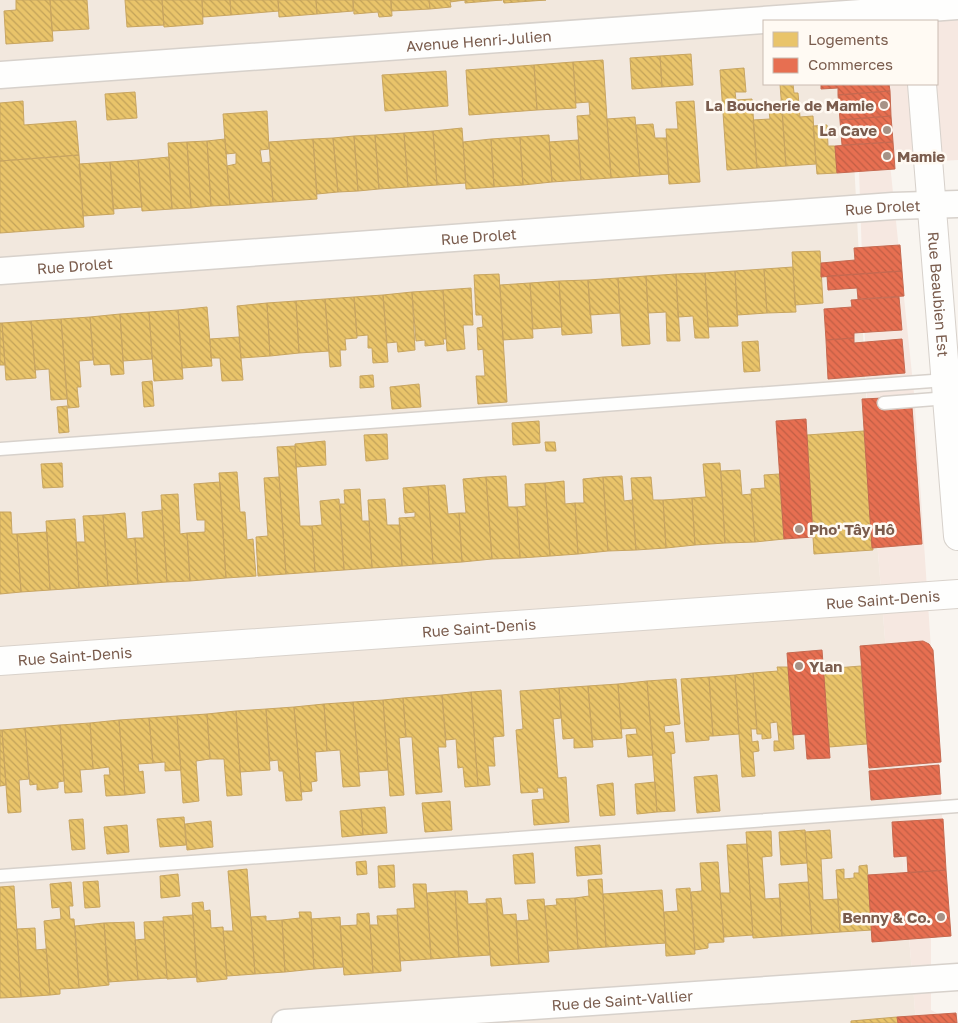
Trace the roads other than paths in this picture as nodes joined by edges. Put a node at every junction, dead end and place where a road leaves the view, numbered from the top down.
1 (958, 6) edge
2 (916, 10) edge
3 (775, 20) edge
4 (763, 21) edge
5 (0, 75) edge
6 (922, 85) edge
7 (931, 204) junction
8 (958, 204) edge
9 (0, 271) edge
10 (947, 389) junction
11 (884, 403) dead end
12 (0, 449) edge
13 (958, 536) edge
14 (958, 594) edge
15 (0, 661) edge
16 (958, 806) edge
17 (0, 876) edge
18 (958, 977) edge
19 (285, 1023) edge

1 - 2 street, Avenue Henri-Julien
2 - 3 street, Avenue Henri-Julien
4 - 5 street, Avenue Henri-Julien
6 - 7 main road, Rue Beaubien Est
7 - 8 street, Rue Drolet
7 - 9 street, Rue Drolet
7 - 10 main road, Rue Beaubien Est
10 - 11 lane
10 - 12 lane
10 - 13 main road, Rue Beaubien Est
14 - 15 main road, Rue Saint-Denis
16 - 17 lane
18 - 19 street, Rue de Saint-Vallier

